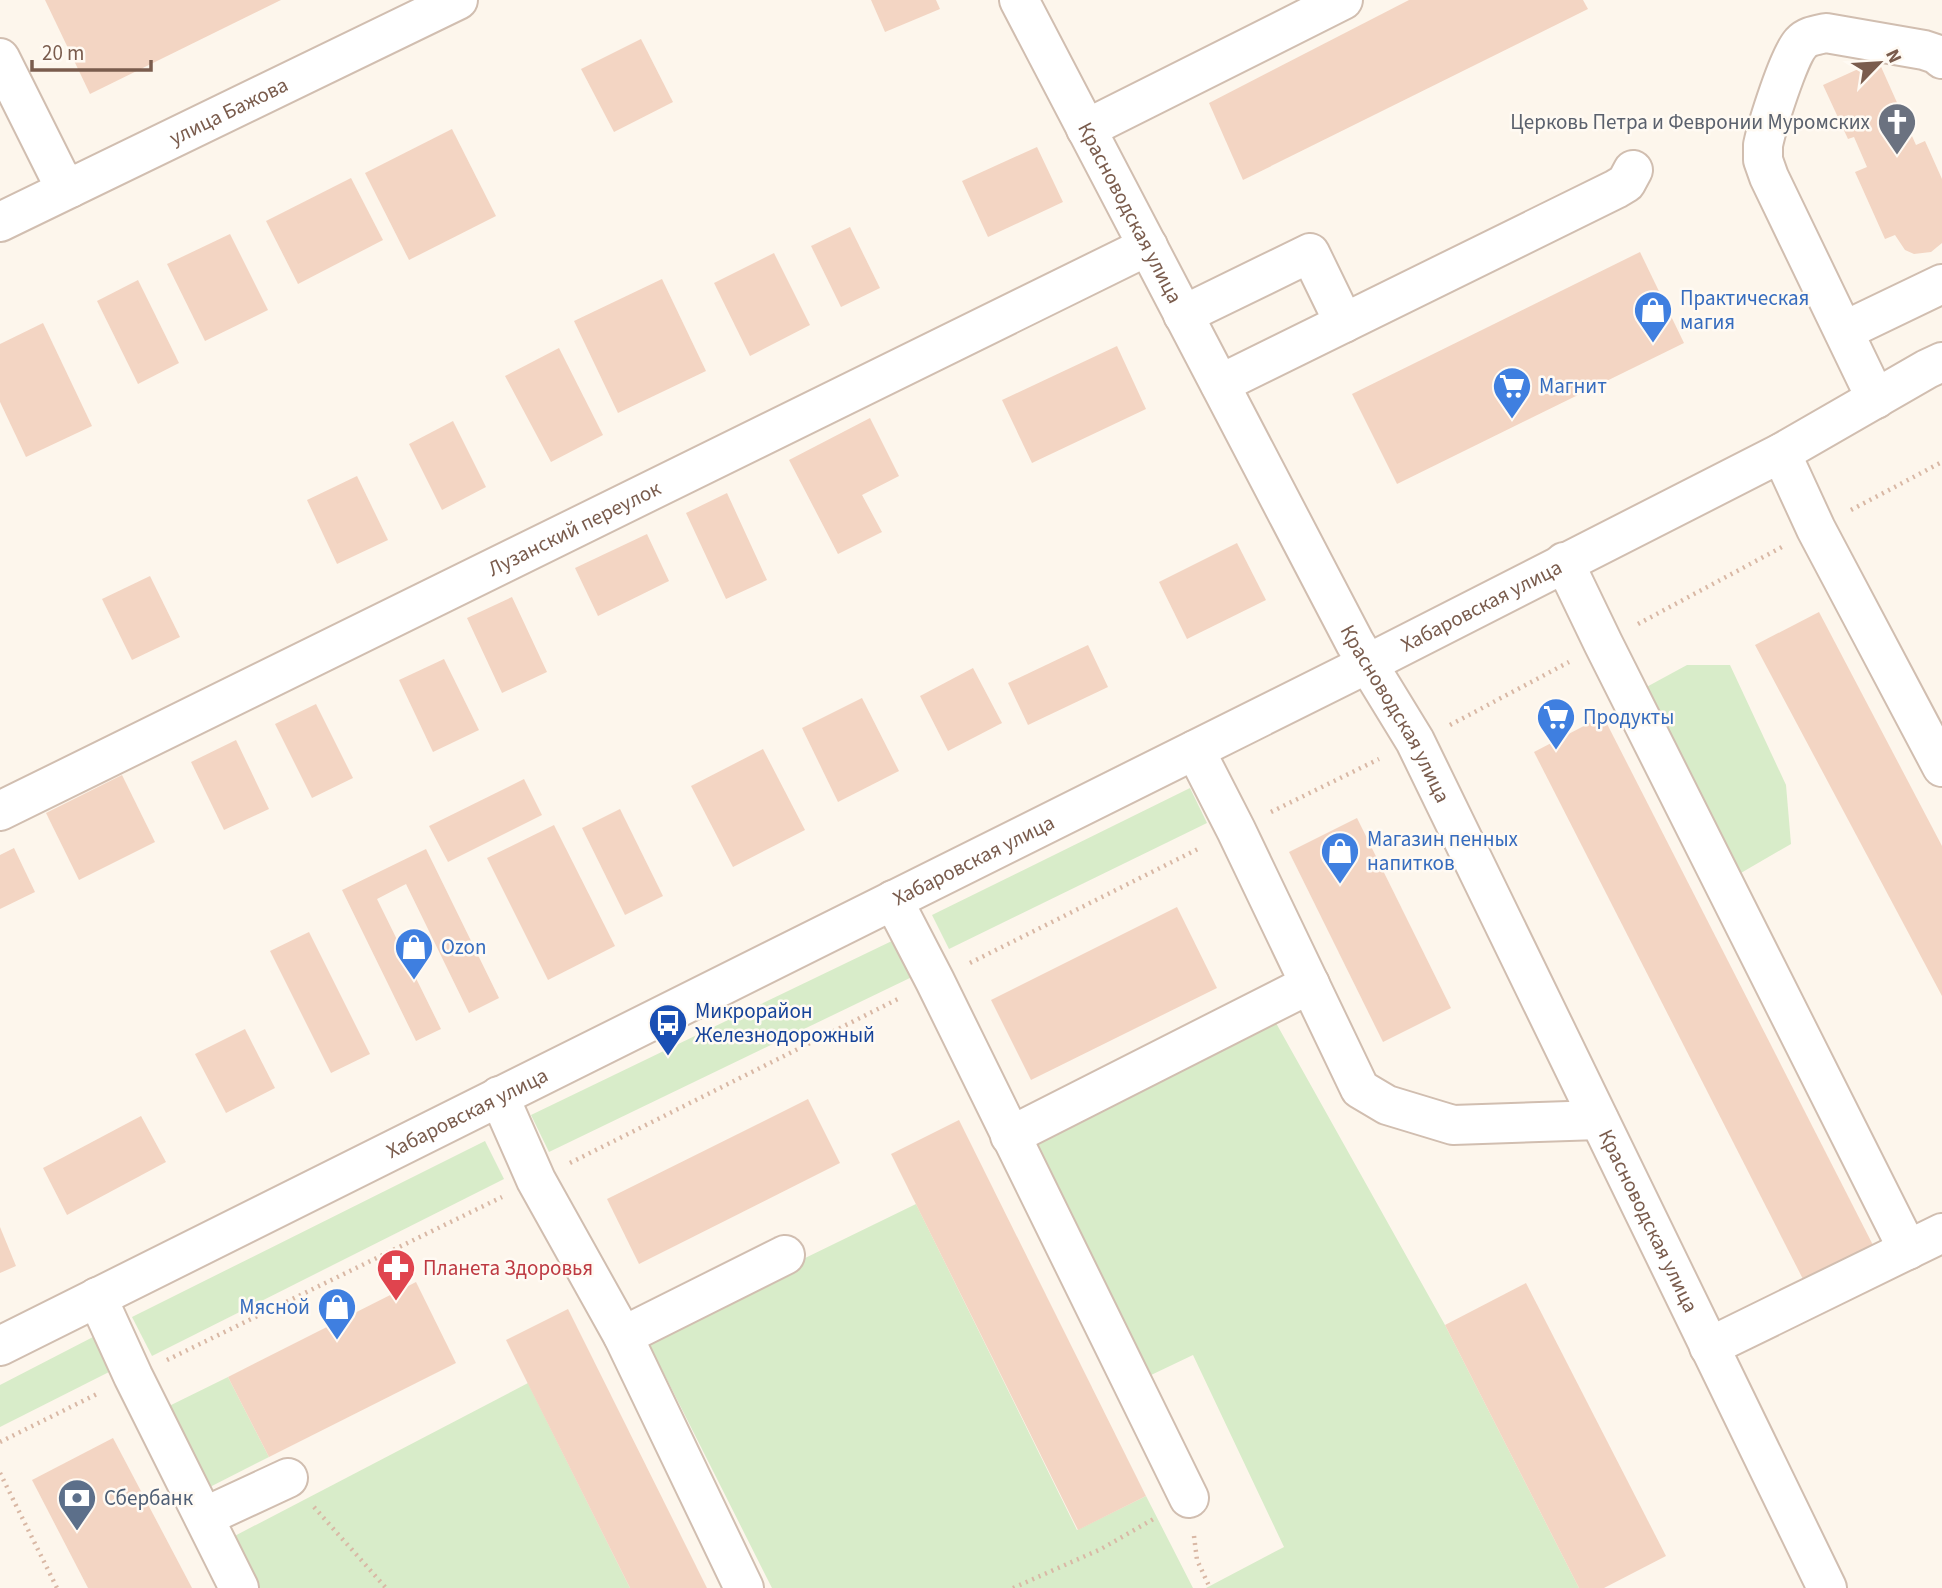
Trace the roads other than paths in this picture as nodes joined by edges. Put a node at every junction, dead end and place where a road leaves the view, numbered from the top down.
1 (458, 0) edge
2 (1019, 0) edge
3 (1343, 0) edge
4 (0, 58) edge
5 (1942, 59) edge
6 (1086, 129) junction
7 (1633, 170) dead end
8 (70, 188) junction
9 (0, 222) edge
10 (1148, 246) junction
11 (1942, 284) edge
12 (1184, 314) junction
13 (1344, 323) junction
14 (1843, 331) junction
15 (1942, 362) edge
16 (1220, 384) junction
17 (1876, 399) junction
18 (1782, 453) junction
19 (1564, 562) junction
20 (1369, 663) junction
21 (1195, 750) junction
22 (1942, 767) edge
23 (0, 811) edge
24 (893, 900) junction
25 (1310, 984) junction
26 (499, 1096) junction
27 (1599, 1120) junction
28 (1010, 1136) junction
29 (1942, 1233) edge
30 (1908, 1250) junction
31 (785, 1255) dead end
32 (97, 1297) junction
33 (623, 1336) junction
34 (0, 1346) edge
35 (1709, 1347) junction
36 (288, 1478) road end
37 (1189, 1498) road end
38 (204, 1517) junction
39 (239, 1588) edge
40 (744, 1588) edge
41 (1827, 1588) edge

1 - 8 street, улица Бажова
2 - 6 street, Красноводская улица
3 - 6 street
4 - 8 street
5 - 14 street
6 - 10 street, Красноводская улица
7 - 13 street
8 - 9 street, улица Бажова
10 - 12 street, Красноводская улица
10 - 23 street, Лузанский переулок
11 - 14 street
12 - 13 street
12 - 16 street, Красноводская улица
13 - 16 street
14 - 17 street
15 - 17 street, Хабаровская улица
16 - 20 street, Красноводская улица
17 - 18 street, Хабаровская улица
18 - 19 street, Хабаровская улица
18 - 22 street
19 - 20 street, Хабаровская улица
19 - 30 street
20 - 21 street, Хабаровская улица
20 - 27 street, Красноводская улица
21 - 24 street, Хабаровская улица
21 - 25 street
24 - 26 street, Хабаровская улица
24 - 28 street
25 - 27 street
25 - 28 street
26 - 32 street, Хабаровская улица
26 - 33 street
27 - 35 street, Красноводская улица
28 - 37 street
29 - 30 street
30 - 35 street
31 - 33 street
32 - 34 street, Хабаровская улица
32 - 38 street
33 - 40 street
35 - 41 street, Красноводская улица
36 - 38 street
38 - 39 street

